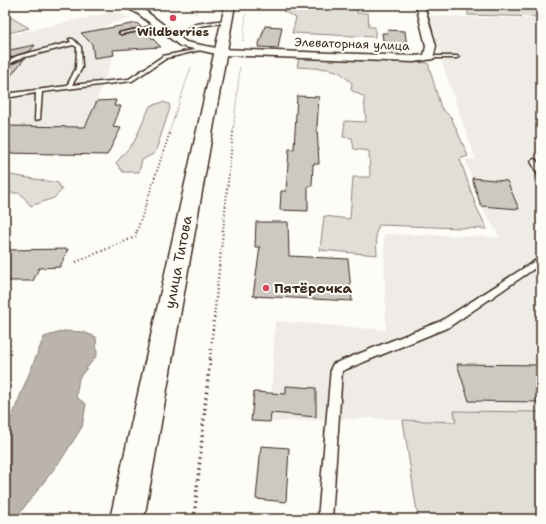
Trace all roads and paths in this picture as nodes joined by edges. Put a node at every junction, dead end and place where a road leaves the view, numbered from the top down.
1 (124, 5) edge
2 (198, 5) edge
3 (230, 5) edge
4 (420, 5) edge
5 (246, 12) dead end
6 (195, 14) dead end
7 (227, 22) junction
8 (158, 26) junction
9 (121, 33) dead end
10 (172, 37) junction
11 (222, 52) junction
12 (429, 57) junction
13 (457, 57) dead end
14 (5, 64) edge
15 (192, 68) dead end
16 (68, 88) junction
17 (39, 91) junction
18 (5, 96) edge
19 (37, 119) dead end
20 (534, 161) dead end
21 (541, 173) edge
22 (541, 260) edge
23 (76, 262) dead end
24 (127, 519) edge
25 (194, 519) edge
26 (325, 519) edge

1 - 8 street, Элеваторная улица
2 - 6 path
3 - 7 main road, улица Титова
4 - 12 street, Элеваторная улица
5 - 11 path
7 - 10 lane
7 - 11 main road, улица Титова
8 - 9 lane
8 - 10 street, Элеваторная улица
10 - 11 street, Элеваторная улица
11 - 12 street, Элеваторная улица
11 - 16 lane
11 - 24 main road, улица Титова
11 - 25 path
12 - 13 lane
14 - 16 lane
15 - 23 path
16 - 17 lane
17 - 18 lane
17 - 19 lane
20 - 21 lane
22 - 26 lane

